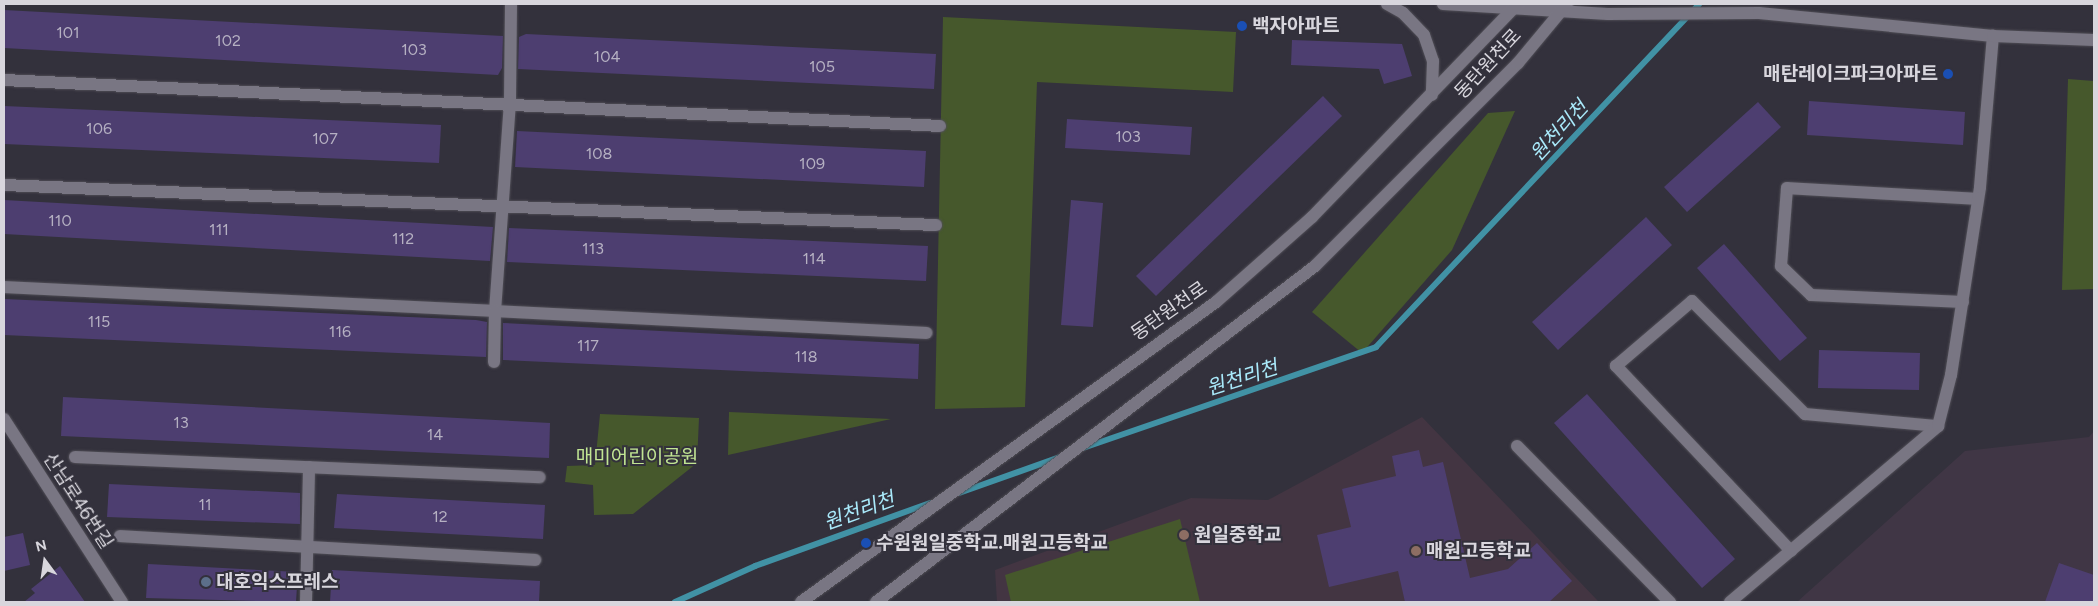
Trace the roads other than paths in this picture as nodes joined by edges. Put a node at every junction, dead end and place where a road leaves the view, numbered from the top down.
1 (511, 4) edge
2 (1387, 4) edge
3 (1443, 4) edge
4 (1517, 4) edge
5 (1565, 7) edge
6 (1993, 36) junction
7 (2094, 40) edge
8 (4, 80) edge
9 (1432, 96) junction
10 (510, 102) junction
11 (940, 126) dead end
12 (4, 185) edge
13 (1978, 199) junction
14 (503, 209) junction
15 (936, 225) dead end
16 (4, 287) edge
17 (1963, 302) junction
18 (495, 311) junction
19 (926, 333) dead end
20 (494, 362) dead end
21 (4, 419) edge
22 (1938, 426) junction
23 (1517, 446) dead end
24 (75, 457) dead end
25 (309, 467) junction
26 (540, 477) dead end
27 (120, 536) dead end
28 (308, 547) junction
29 (1791, 551) junction
30 (535, 560) dead end
31 (806, 598) edge
32 (122, 602) edge
33 (306, 602) edge
34 (876, 602) edge
35 (1670, 602) edge
36 (1730, 602) edge

1 - 10 street
2 - 9 street
3 - 4 street
4 - 5 street
4 - 9 street, 동탄원천로
5 - 6 street
5 - 34 street, 동탄원천로
6 - 7 street
6 - 13 street
8 - 10 street
9 - 31 street, 동탄원천로
10 - 11 street
10 - 14 street
12 - 14 street
13 - 17 street
13 - 17 street
14 - 15 street
14 - 18 street
16 - 18 street
17 - 22 street
18 - 19 street
18 - 20 street
21 - 32 street, 산남로46번길
22 - 29 street
22 - 29 street
23 - 35 street
24 - 25 street
25 - 26 street
25 - 28 street
27 - 28 street
28 - 30 street
28 - 33 street
29 - 36 street

